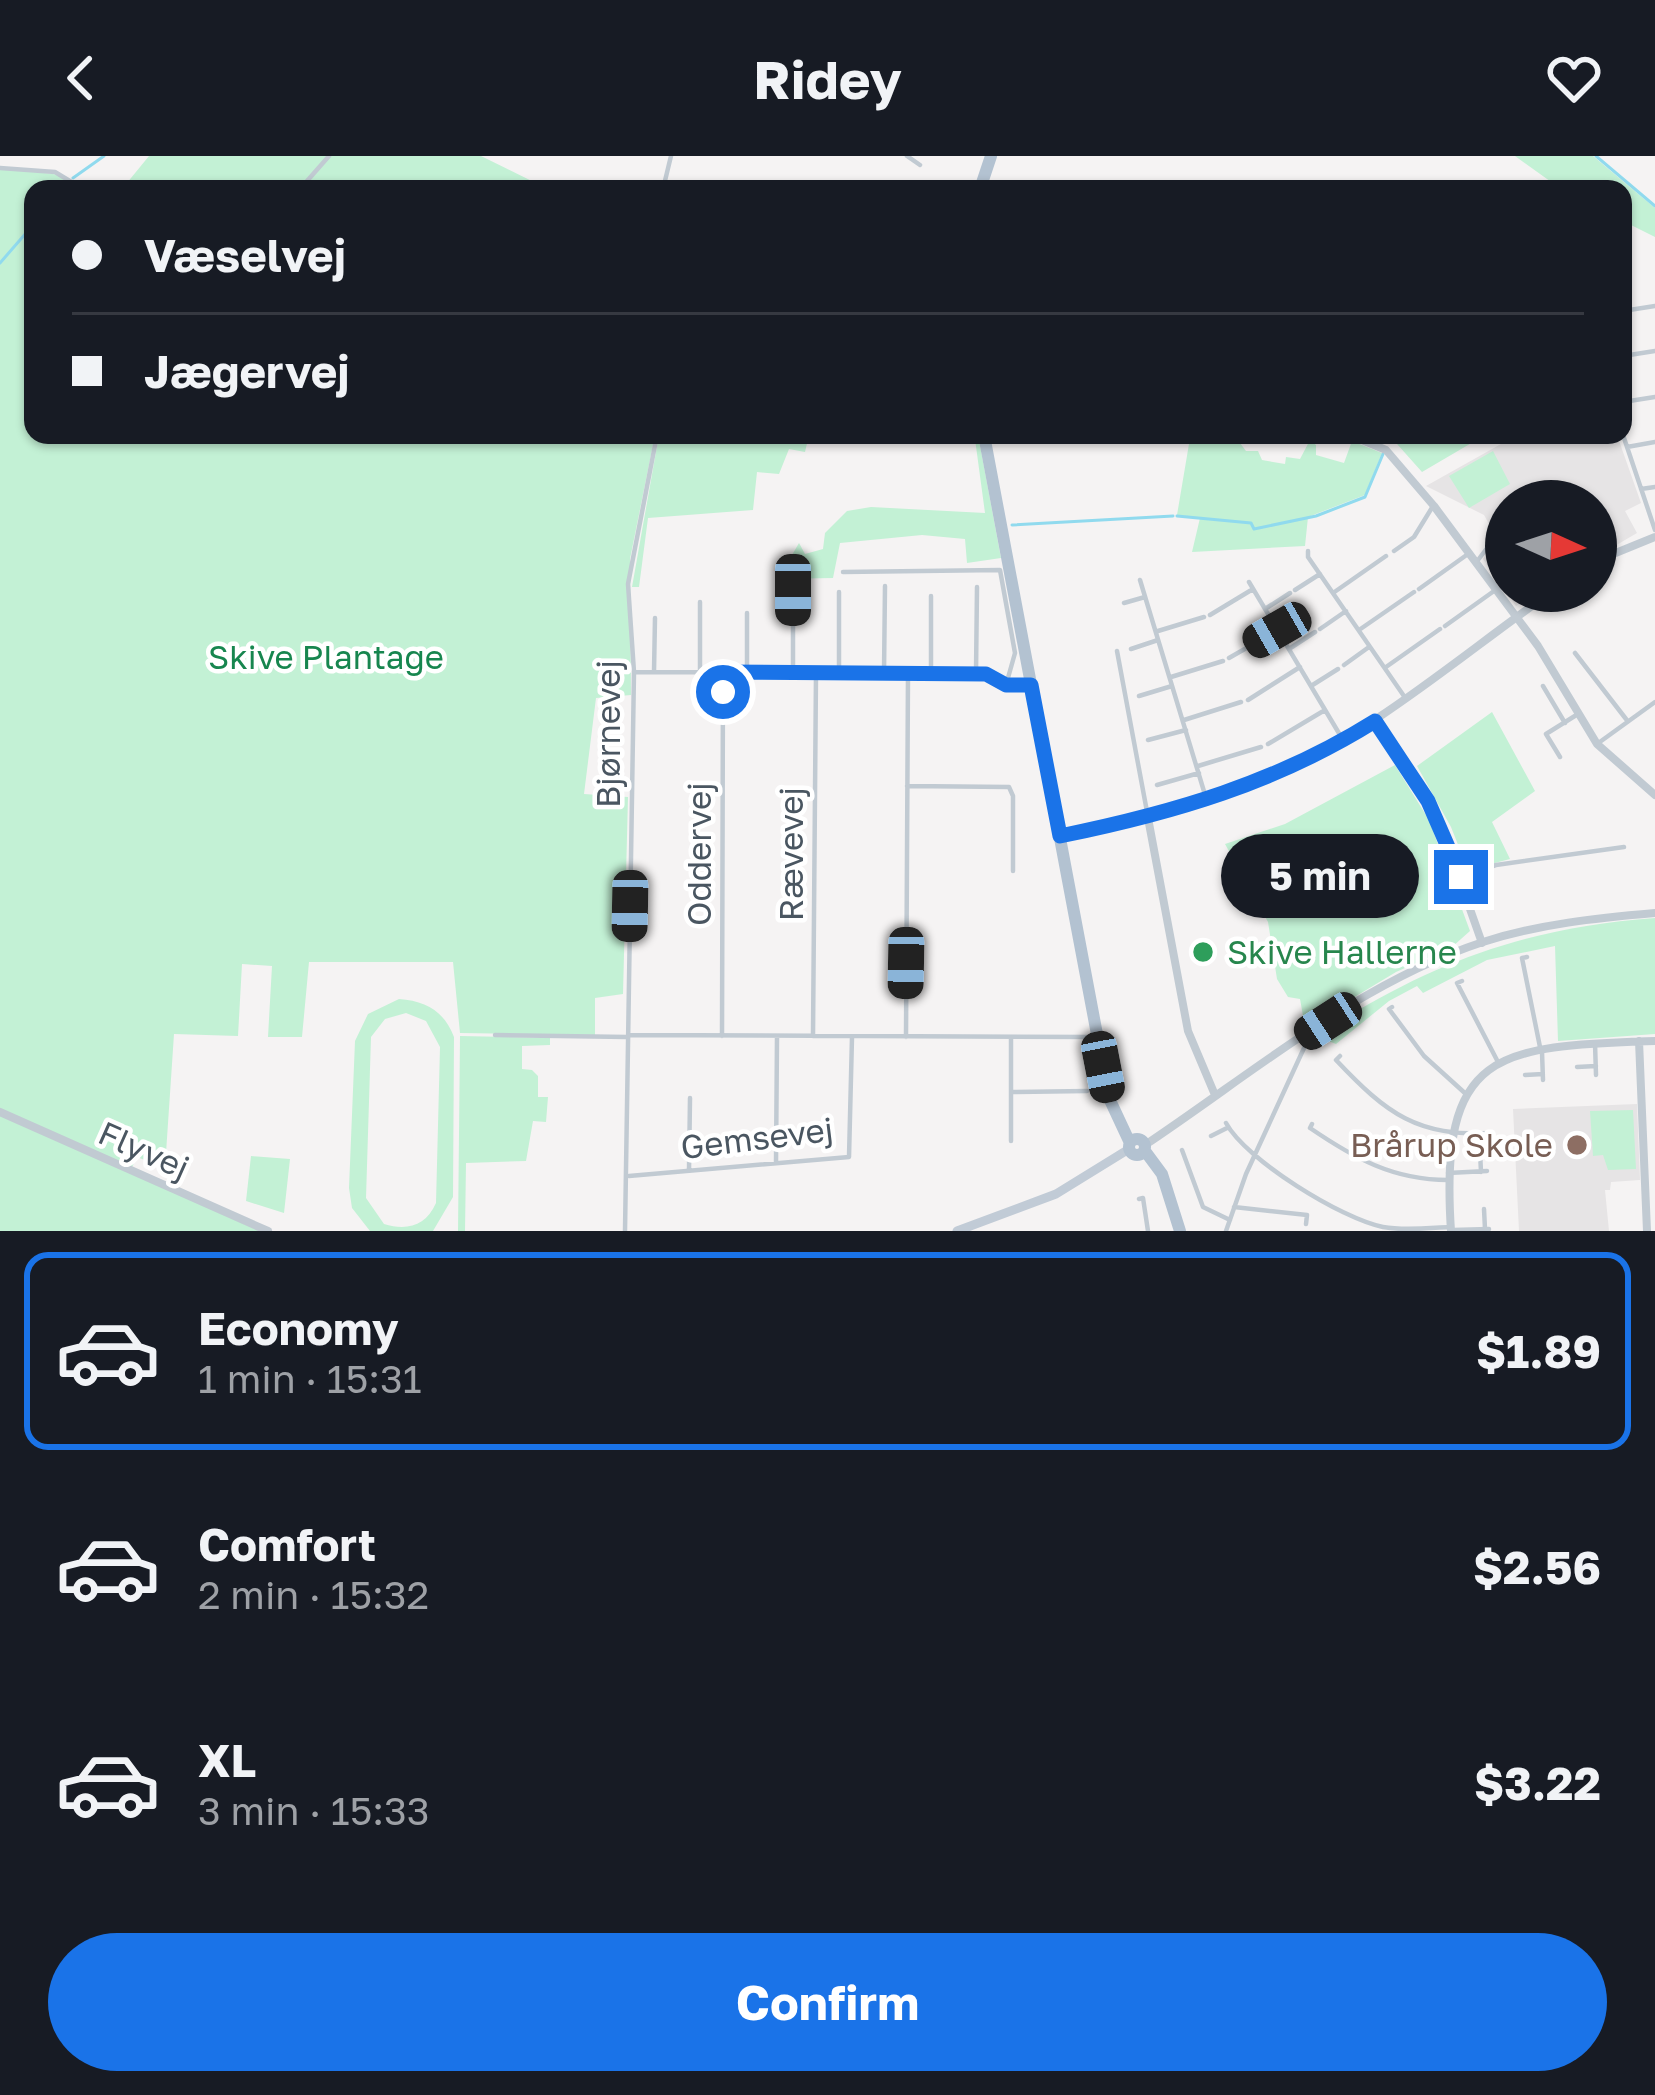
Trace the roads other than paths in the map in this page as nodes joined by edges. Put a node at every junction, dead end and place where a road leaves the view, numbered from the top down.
1 (329, 156) edge
2 (907, 156) edge
3 (920, 164) dead end
4 (0, 168) edge
5 (69, 180) edge
6 (308, 180) edge
7 (1655, 442) edge
8 (655, 444) edge
9 (986, 444) edge
10 (1373, 444) edge
11 (1626, 444) edge
12 (1627, 447) junction
13 (1655, 487) edge
14 (1641, 489) junction
15 (1434, 506) junction
16 (1655, 533) edge
17 (1485, 545) edge
18 (1308, 551) dead end
19 (1394, 551) dead end
20 (1617, 551) edge
21 (1386, 556) dead end
22 (1474, 556) junction
23 (1485, 571) edge
24 (843, 572) dead end
25 (1319, 574) junction
26 (1140, 580) dead end
27 (885, 586) dead end
28 (977, 587) dead end
29 (793, 590) dead end
30 (839, 592) dead end
31 (1333, 593) junction
32 (931, 596) dead end
33 (1145, 597) junction
34 (1485, 597) edge
35 (700, 602) dead end
36 (1124, 603) dead end
37 (1265, 609) junction
38 (1346, 611) junction
39 (1514, 612) edge
40 (1524, 612) edge
41 (747, 613) dead end
42 (1517, 617) junction
43 (655, 618) dead end
44 (1277, 630) junction
45 (1358, 631) junction
46 (1156, 632) junction
47 (1158, 640) junction
48 (1370, 647) junction
49 (1131, 649) dead end
50 (1289, 649) junction
51 (1117, 651) dead end
52 (1575, 653) dead end
53 (1300, 668) junction
54 (1384, 668) junction
55 (634, 672) junction
56 (654, 672) junction
57 (700, 672) junction
58 (723, 672) junction
59 (747, 672) junction
60 (793, 673) junction
61 (816, 673) junction
62 (838, 673) junction
63 (884, 673) junction
64 (908, 673) junction
65 (931, 673) junction
66 (976, 674) junction
67 (1169, 677) junction
68 (1006, 685) junction
69 (1031, 685) junction
70 (1172, 686) junction
71 (1311, 686) junction
72 (1543, 686) dead end
73 (1138, 696) dead end
74 (1406, 699) junction
75 (1655, 702) edge
76 (1325, 710) junction
77 (1578, 714) junction
78 (1626, 719) junction
79 (1183, 720) junction
80 (1375, 721) junction
81 (1565, 722) junction
82 (1186, 730) junction
83 (1148, 740) dead end
84 (1343, 740) junction
85 (1597, 744) junction
86 (1559, 757) dead end
87 (1198, 770) junction
88 (1157, 785) dead end
89 (907, 787) junction
90 (1655, 795) edge
91 (1208, 801) junction
92 (1148, 818) junction
93 (1060, 836) junction
94 (1624, 848) dead end
95 (1012, 871) dead end
96 (1461, 877) junction
97 (1655, 914) edge
98 (1482, 943) junction
99 (1527, 957) dead end
100 (1462, 981) dead end
101 (1392, 1006) dead end
102 (495, 1035) dead end
103 (628, 1036) junction
104 (722, 1036) junction
105 (813, 1036) junction
106 (852, 1036) junction
107 (1097, 1036) junction
108 (777, 1037) junction
109 (905, 1037) junction
110 (1011, 1038) junction
111 (1640, 1041) junction
112 (1655, 1041) edge
113 (1595, 1043) junction
114 (1541, 1047) junction
115 (1304, 1048) dead end
116 (1340, 1056) dead end
117 (1499, 1064) junction
118 (1577, 1067) dead end
119 (1525, 1075) dead end
120 (1087, 1091) dead end
121 (1011, 1092) junction
122 (1216, 1095) junction
123 (1467, 1095) junction
124 (690, 1098) dead end
125 (0, 1112) edge
126 (1312, 1124) dead end
127 (1493, 1133) dead end
128 (1211, 1136) dead end
129 (1450, 1136) junction
130 (1011, 1141) dead end
131 (1138, 1147) junction
132 (1182, 1150) dead end
133 (1480, 1152) dead end
134 (1255, 1153) junction
135 (776, 1164) junction
136 (689, 1171) junction
137 (626, 1176) junction
138 (1448, 1177) junction
139 (1650, 1182) edge
140 (1138, 1199) dead end
141 (1234, 1207) junction
142 (1484, 1209) dead end
143 (1230, 1220) junction
144 (1306, 1224) dead end
145 (1487, 1229) edge
146 (1450, 1230) edge
147 (268, 1231) edge
148 (625, 1231) edge
149 (957, 1231) edge
150 (972, 1231) edge
151 (1148, 1231) edge
152 (1180, 1231) edge
153 (1226, 1231) edge
154 (1647, 1231) edge

1 - 6 street
2 - 3 street
4 - 5 street
7 - 12 street
8 - 55 street, Bjørnevej
9 - 69 main road
10 - 15 street
11 - 12 street
12 - 14 street
13 - 14 street
14 - 16 street
15 - 19 street
15 - 22 street
16 - 20 street
17 - 22 street
18 - 25 street
21 - 31 street
22 - 23 street
22 - 45 street
24 - 68 street
25 - 31 street
25 - 37 street
26 - 33 street
27 - 63 street
28 - 66 street
29 - 60 street
30 - 62 street
31 - 38 street
32 - 65 street
33 - 36 street
33 - 46 street
34 - 54 street
35 - 57 street
37 - 44 street
37 - 46 street
38 - 45 street
38 - 50 street
39 - 42 street
40 - 42 street
41 - 59 street
42 - 74 street
42 - 77 street
43 - 56 street
44 - 50 street
44 - 67 street
45 - 48 street
46 - 47 street
47 - 49 street
47 - 67 street
48 - 54 street
48 - 71 street
50 - 53 street
51 - 92 street
52 - 78 street
53 - 71 street
53 - 79 street
54 - 74 street
55 - 56 street
55 - 103 street, Bjørnevej
56 - 57 street
57 - 58 street
58 - 59 street
58 - 104 street, Oddervej
59 - 60 street
60 - 61 street
61 - 62 street
61 - 105 street, Rævevej
62 - 63 street
63 - 64 street
64 - 65 street
64 - 89 street
65 - 66 street
66 - 68 street
67 - 70 street
68 - 69 street
69 - 93 main road
70 - 73 street
70 - 79 street
71 - 76 street
72 - 81 street
74 - 80 street
75 - 78 street
76 - 84 street
76 - 87 street
77 - 81 street
77 - 85 street
78 - 85 street
79 - 82 street
80 - 84 street
80 - 96 street
81 - 86 street
82 - 83 street
82 - 87 street
84 - 91 street
85 - 90 street
87 - 88 street
87 - 91 street
89 - 95 street
89 - 109 street
91 - 92 street
92 - 93 street
92 - 122 street
93 - 107 main road
94 - 96 street
96 - 98 street
97 - 98 street
98 - 122 street
99 - 114 street
100 - 117 street
101 - 123 street
102 - 103 street
103 - 104 street
103 - 137 street, Bjørnevej
104 - 108 street
105 - 106 street
105 - 108 street
106 - 109 street
106 - 135 street, Gemsevej
107 - 110 street
107 - 131 main road
108 - 135 street
109 - 110 street
110 - 121 street
111 - 112 street
111 - 113 street
111 - 139 street
113 - 114 street
113 - 118 street
114 - 117 street
114 - 119 street
115 - 134 street
116 - 129 street
117 - 123 street
120 - 121 street
121 - 130 street
122 - 131 street
123 - 129 street
124 - 136 street
125 - 147 street, Flyvej
126 - 138 street
127 - 129 street
128 - 134 street
129 - 138 street
131 - 149 main road
131 - 150 main road
131 - 152 main road
132 - 143 street
133 - 138 street
134 - 141 street
134 - 146 street
135 - 136 street, Gemsevej
136 - 137 street, Gemsevej
137 - 148 street, Bjørnevej
138 - 146 street
139 - 154 street
140 - 151 street
141 - 143 street
141 - 144 street
142 - 145 street
143 - 153 street
145 - 146 street

